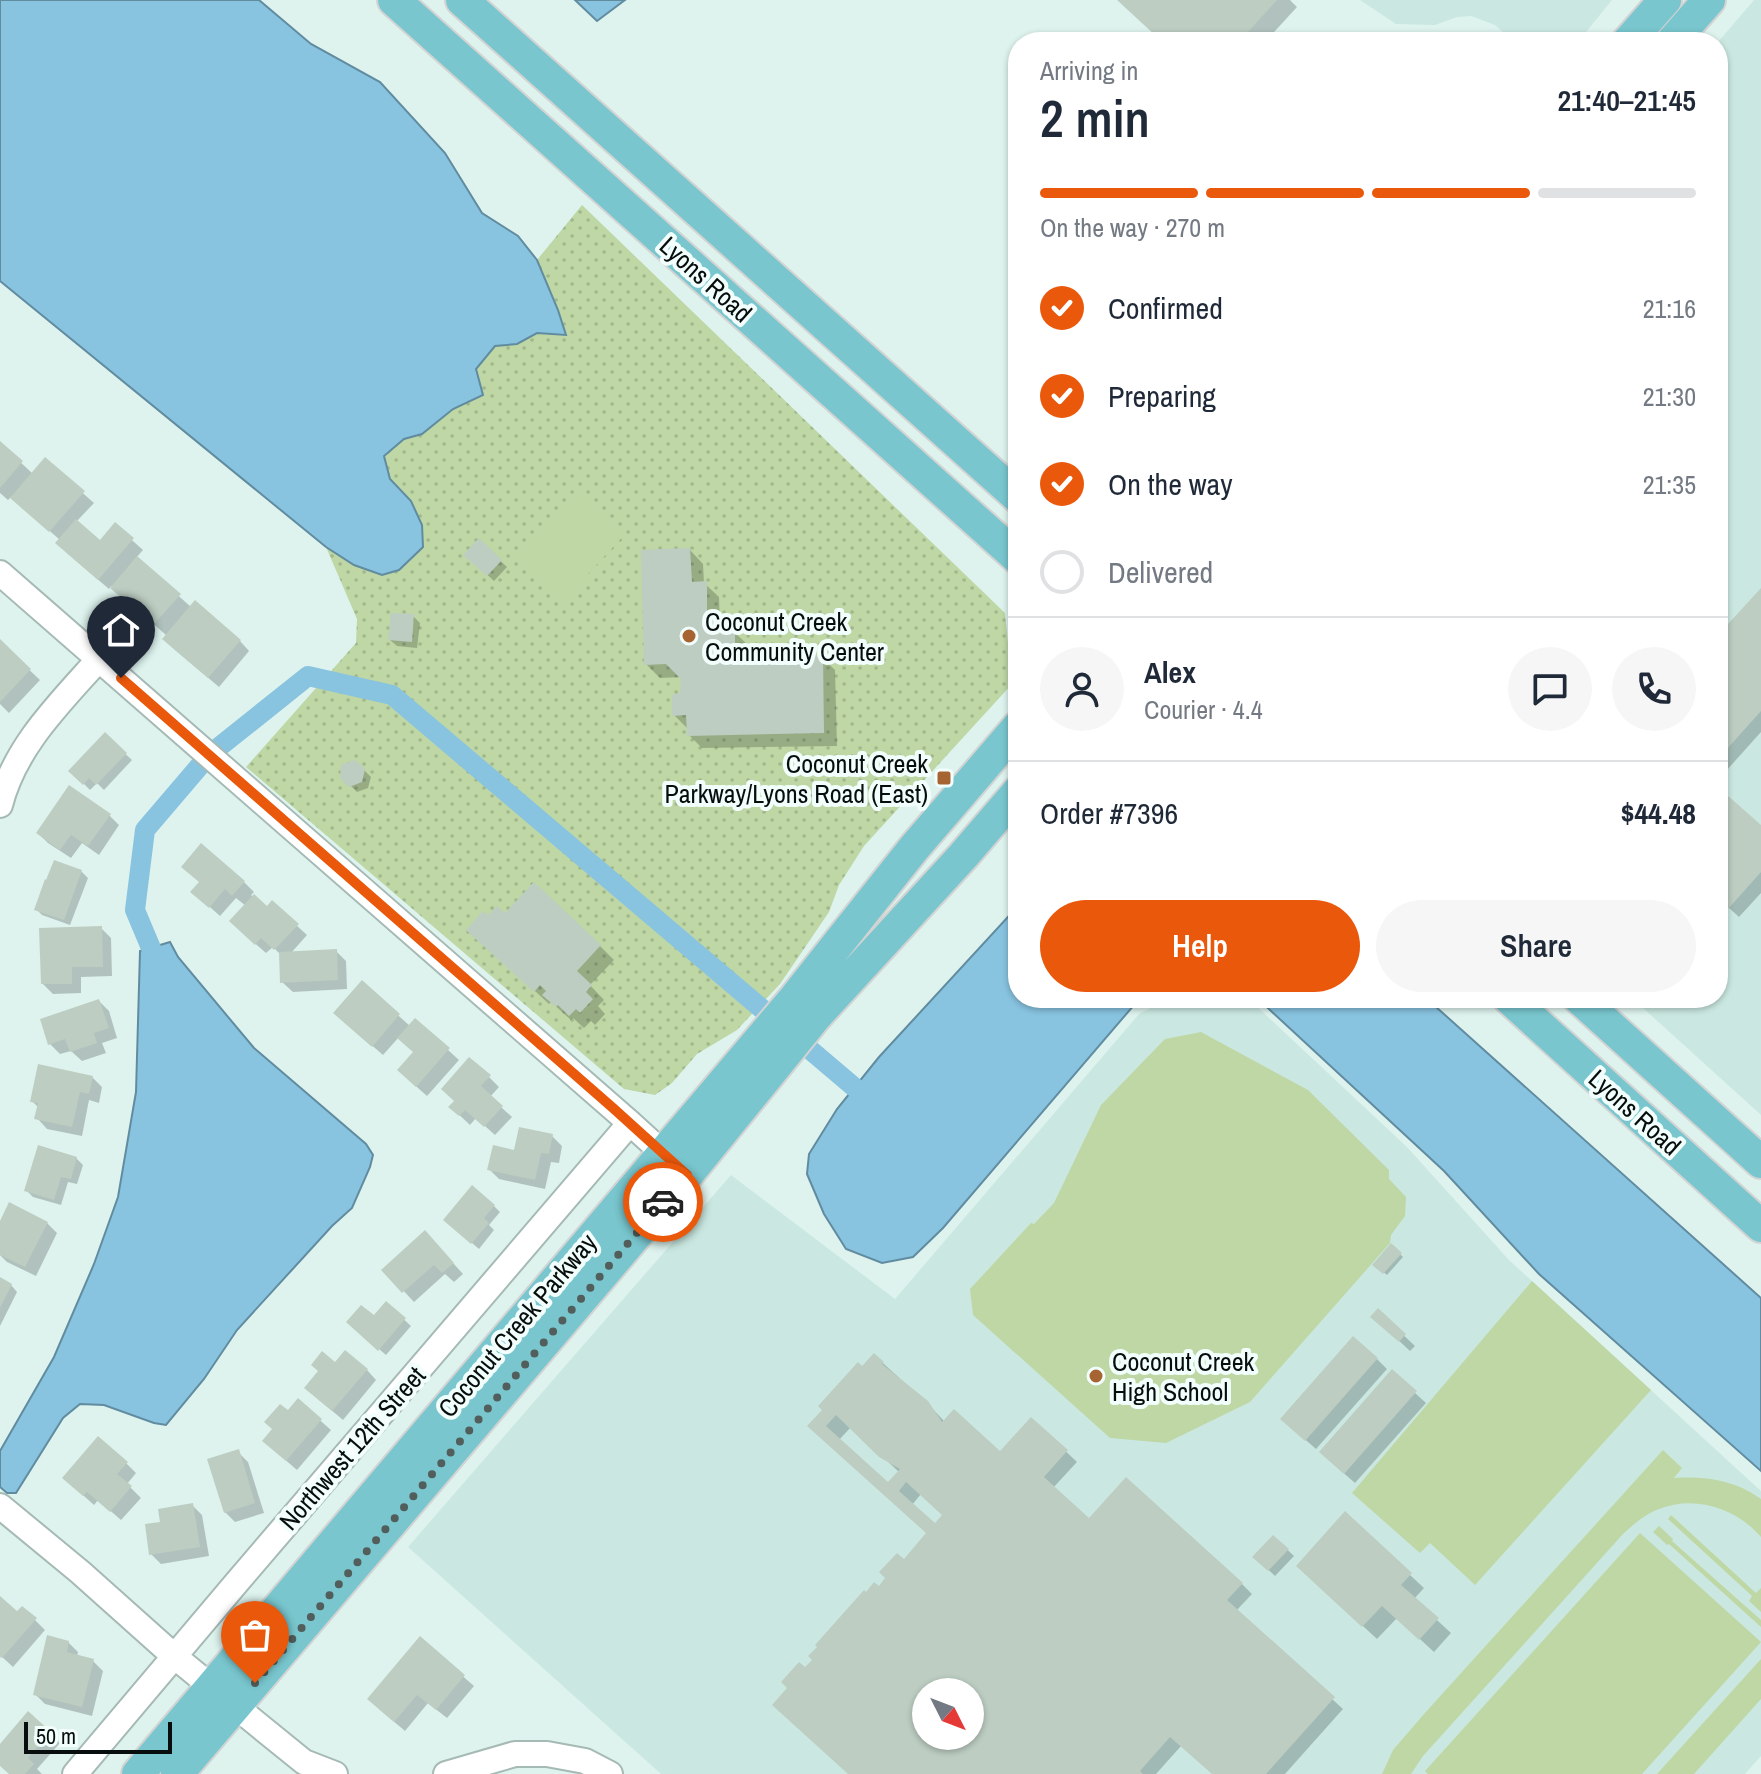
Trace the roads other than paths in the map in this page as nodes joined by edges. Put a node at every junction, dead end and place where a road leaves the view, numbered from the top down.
1 (394, 0) edge
2 (462, 0) edge
3 (1665, 0) edge
4 (1709, 0) edge
5 (1637, 32) edge
6 (1681, 32) edge
7 (1008, 488) edge
8 (1008, 549) edge
9 (0, 573) edge
10 (99, 659) junction
11 (1008, 739) edge
12 (1008, 804) edge
13 (0, 805) edge
14 (806, 1007) junction
15 (1520, 1008) edge
16 (1590, 1008) edge
17 (760, 1061) junction
18 (630, 1123) junction
19 (662, 1153) junction
20 (1761, 1162) edge
21 (687, 1175) junction
22 (1761, 1226) edge
23 (0, 1506) edge
24 (174, 1656) junction
25 (223, 1696) junction
26 (75, 1774) edge
27 (138, 1774) edge
28 (177, 1774) edge
29 (335, 1774) edge
30 (446, 1774) edge
31 (610, 1774) edge

1 - 8 main road, Lyons Road
2 - 7 main road, Lyons Road
3 - 5 main road
4 - 6 main road
9 - 10 street
10 - 13 street
10 - 18 street
11 - 14 main road, Coconut Creek Parkway
12 - 14 main road, Coconut Creek Parkway
14 - 17 main road, Coconut Creek Parkway
15 - 22 main road, Lyons Road
16 - 20 main road, Lyons Road
17 - 19 main road, Coconut Creek Parkway
17 - 21 main road, Coconut Creek Parkway
18 - 19 street
18 - 24 street, Northwest 12th Street
19 - 21 street
19 - 25 main road, Coconut Creek Parkway
21 - 25 main road, Coconut Creek Parkway
23 - 24 street
24 - 25 street
24 - 26 street, Northwest 12th Street
25 - 27 main road, Coconut Creek Parkway
25 - 28 main road, Coconut Creek Parkway
25 - 29 street
30 - 31 street

